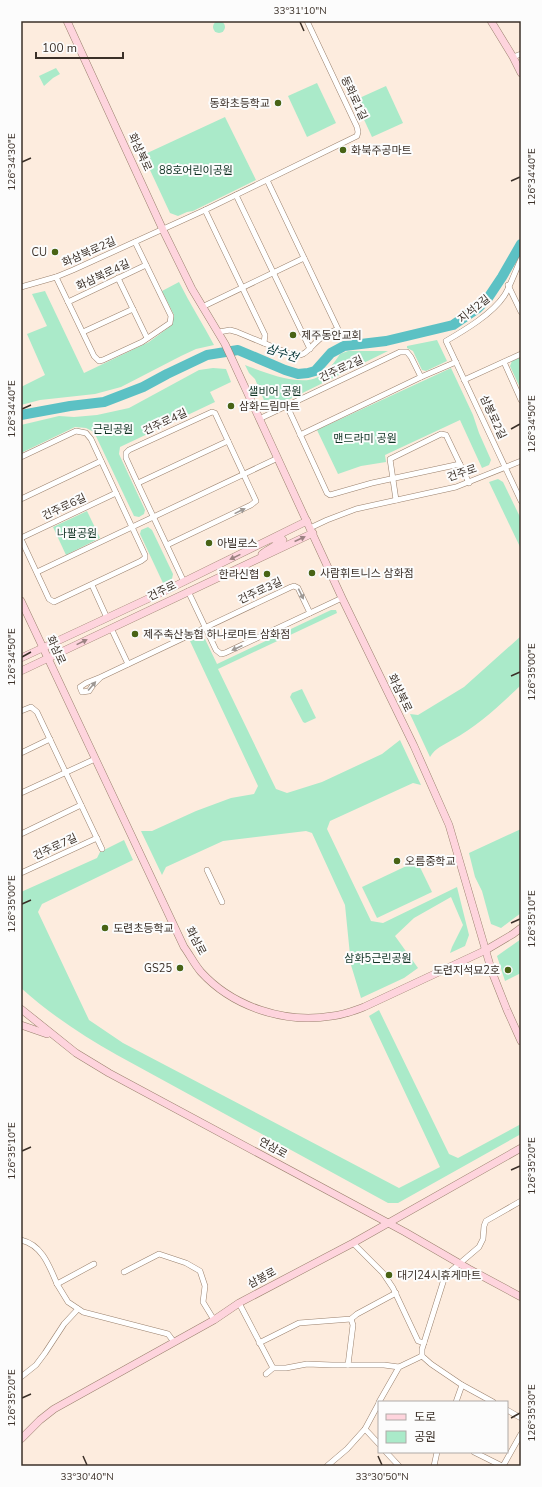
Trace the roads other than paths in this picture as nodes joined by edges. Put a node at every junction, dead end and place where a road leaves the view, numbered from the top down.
1 (67, 21) edge
2 (307, 21) edge
3 (491, 21) edge
4 (521, 54) edge
5 (513, 57) junction
6 (521, 73) edge
7 (267, 180) junction
8 (236, 195) junction
9 (205, 210) junction
10 (163, 230) junction
11 (135, 242) junction
12 (304, 258) junction
13 (521, 259) edge
14 (146, 265) junction
15 (273, 272) junction
16 (56, 277) junction
17 (118, 278) junction
18 (508, 285) junction
19 (21, 287) edge
20 (242, 287) junction
21 (68, 302) junction
22 (202, 306) junction
23 (133, 309) junction
24 (521, 312) edge
25 (83, 332) junction
26 (219, 332) junction
27 (147, 338) junction
28 (446, 341) joint
29 (264, 343) junction
30 (310, 349) junction
31 (521, 354) edge
32 (456, 362) junction
33 (504, 362) junction
34 (421, 377) junction
35 (464, 380) junction
36 (521, 400) edge
37 (287, 406) junction
38 (259, 419) junction
39 (300, 434) junction
40 (228, 441) junction
41 (21, 457) edge
42 (278, 458) junction
43 (101, 461) junction
44 (521, 461) edge
45 (460, 464) junction
46 (505, 468) junction
47 (244, 474) junction
48 (393, 479) junction
49 (138, 483) junction
50 (469, 483) junction
51 (116, 493) junction
52 (21, 499) edge
53 (396, 500) junction
54 (521, 501) edge
55 (153, 516) junction
56 (132, 527) junction
57 (310, 527) junction
58 (21, 539) edge
59 (268, 540) junction
60 (167, 545) junction
61 (250, 562) junction
62 (37, 572) junction
63 (184, 582) junction
64 (92, 585) junction
65 (188, 591) junction
66 (342, 598) junction
67 (21, 601) edge
68 (310, 613) junction
69 (107, 618) junction
70 (206, 627) junction
71 (111, 628) junction
72 (43, 647) junction
73 (21, 658) edge
74 (48, 658) junction
75 (128, 664) junction
76 (21, 671) edge
77 (101, 677) dead end
78 (21, 711) edge
79 (50, 739) junction
80 (21, 752) edge
81 (95, 759) junction
82 (65, 772) junction
83 (21, 793) edge
84 (81, 805) junction
85 (21, 834) edge
86 (97, 838) junction
87 (102, 849) dead end
88 (207, 870) dead end
89 (21, 873) edge
90 (222, 902) dead end
91 (521, 928) edge
92 (486, 950) junction
93 (21, 1009) edge
94 (21, 1025) edge
95 (54, 1036) junction
96 (520, 1037) edge
97 (521, 1148) edge
98 (521, 1201) edge
99 (388, 1223) junction
100 (21, 1240) edge
101 (353, 1243) junction
102 (94, 1264) dead end
103 (460, 1264) junction
104 (124, 1272) dead end
105 (57, 1284) junction
106 (396, 1293) junction
107 (521, 1297) edge
108 (239, 1303) junction
109 (78, 1309) junction
110 (214, 1320) junction
111 (351, 1320) junction
112 (174, 1342) junction
113 (259, 1343) junction
114 (424, 1343) junction
115 (422, 1356) junction
116 (348, 1365) junction
117 (399, 1367) junction
118 (273, 1368) junction
119 (266, 1374) dead end
120 (21, 1376) edge
121 (462, 1385) junction
122 (380, 1401) edge
123 (456, 1401) edge
124 (491, 1401) edge
125 (378, 1404) edge
126 (508, 1411) edge
127 (521, 1418) edge
128 (365, 1429) junction
129 (521, 1434) edge
130 (21, 1440) edge
131 (378, 1443) edge
132 (387, 1453) edge
133 (437, 1453) edge
134 (476, 1453) edge
135 (327, 1466) edge
136 (398, 1466) edge
137 (434, 1466) edge
138 (503, 1466) edge

1 - 10 street, 화삼북로
2 - 7 street, 동화로1길
3 - 5 street
4 - 5 street
5 - 6 street
7 - 8 street, 동화로1길
7 - 12 street
8 - 9 street, 동화로1길
8 - 15 street
9 - 10 street, 동화로1길
9 - 20 street
10 - 11 street, 화삼북로2길
10 - 22 street, 화삼북로
11 - 14 street, 화삼북로4길
11 - 16 street, 화삼북로2길
12 - 15 street
12 - 30 street
13 - 18 street, 지석2길
14 - 17 street, 화삼북로4길
14 - 27 street, 화삼북로4길
15 - 20 street
15 - 30 street
16 - 19 street, 화삼북로2길
16 - 21 street, 화삼북로4길
17 - 21 street, 화삼북로4길
17 - 23 street
18 - 24 street
18 - 28 street, 지석2길
20 - 22 street
20 - 29 street
21 - 25 street, 화삼북로4길
22 - 26 street, 화삼북로
23 - 25 street
23 - 27 street
25 - 27 street, 화삼북로4길
26 - 29 street
26 - 38 street, 화삼북로
28 - 32 street, 삼봉로2길
29 - 30 street
31 - 33 street
32 - 34 street
32 - 35 street, 삼봉로2길
33 - 35 street
33 - 36 street
34 - 37 street, 건주로2길
34 - 39 street
35 - 46 street, 삼봉로2길
37 - 38 street, 건주로2길
37 - 39 street
38 - 42 street, 화삼북로
39 - 48 street
40 - 47 street, 건주로4길
40 - 49 street
40 - 49 street, 건주로4길
41 - 43 street, 건주로6길
42 - 47 street
42 - 57 street, 화삼북로
43 - 51 street, 건주로6길
43 - 52 street
44 - 46 street, 건주로
45 - 48 street
45 - 48 street
45 - 50 street
46 - 50 street, 건주로
46 - 54 street, 삼봉로2길
47 - 55 street
60 -> 47 street, 건주로4길
48 - 53 street
49 - 55 street, 건주로4길
50 - 53 street, 건주로
51 - 56 street, 건주로6길
51 - 58 street, 건주로6길
53 - 57 street, 건주로
55 - 56 street
55 - 60 street, 건주로4길
56 - 62 street
56 - 64 street, 건주로6길
57 - 59 street, 건주로
61 -> 57 street, 건주로
57 - 66 street, 화삼북로
58 - 62 street, 건주로6길
59 - 61 street
59 -> 63 street, 건주로
60 - 63 street, 건주로4길
61 - 65 street, 건주로
62 - 64 street, 건주로6길
63 - 69 street, 건주로
64 - 69 street
65 - 70 street
65 - 71 street, 건주로
66 - 68 street
66 - 92 street, 화삼북로
67 - 72 street, 화삼로
70 -> 68 street, 건주로3길
68 -> 70 street
69 - 72 street, 건주로
70 - 75 street
74 -> 71 street, 건주로
71 - 75 street
72 - 73 street, 건주로
72 - 74 street, 화삼로
74 - 76 street, 건주로
74 - 81 street, 화삼로
75 - 77 street
78 - 79 street
79 - 80 street
79 - 82 street
81 - 82 street
81 - 92 street, 화삼로
82 - 83 street
82 - 84 street
84 - 85 street
84 - 86 street
86 - 87 street
86 - 89 street, 건주로7길
88 - 90 street
91 - 92 street, 화삼로
92 - 96 street, 화삼북로
93 - 95 street, 연삼로
94 - 95 street
95 - 99 street, 연삼로
97 - 99 street, 삼봉로
98 - 103 street
99 - 101 street, 삼봉로
99 - 103 street, 연삼로
100 - 105 street
101 - 106 street
101 - 108 street, 삼봉로
102 - 105 street
103 - 107 street, 연삼로
103 - 114 street
104 - 110 street
105 - 109 street
106 - 111 street
106 - 114 street
108 - 110 street, 삼봉로
108 - 113 street
109 - 112 street
109 - 120 street
110 - 112 street, 삼봉로
111 - 113 street
111 - 116 street
112 - 130 street, 삼봉로
113 - 118 street
114 - 115 street
115 - 117 street
115 - 121 street
116 - 117 street
116 - 118 street
117 - 122 street
118 - 119 street
121 - 123 street
121 - 124 street
125 - 128 street
126 - 127 street
128 - 131 street
128 - 135 street
129 - 138 street
132 - 136 street
133 - 137 street
134 - 138 street

